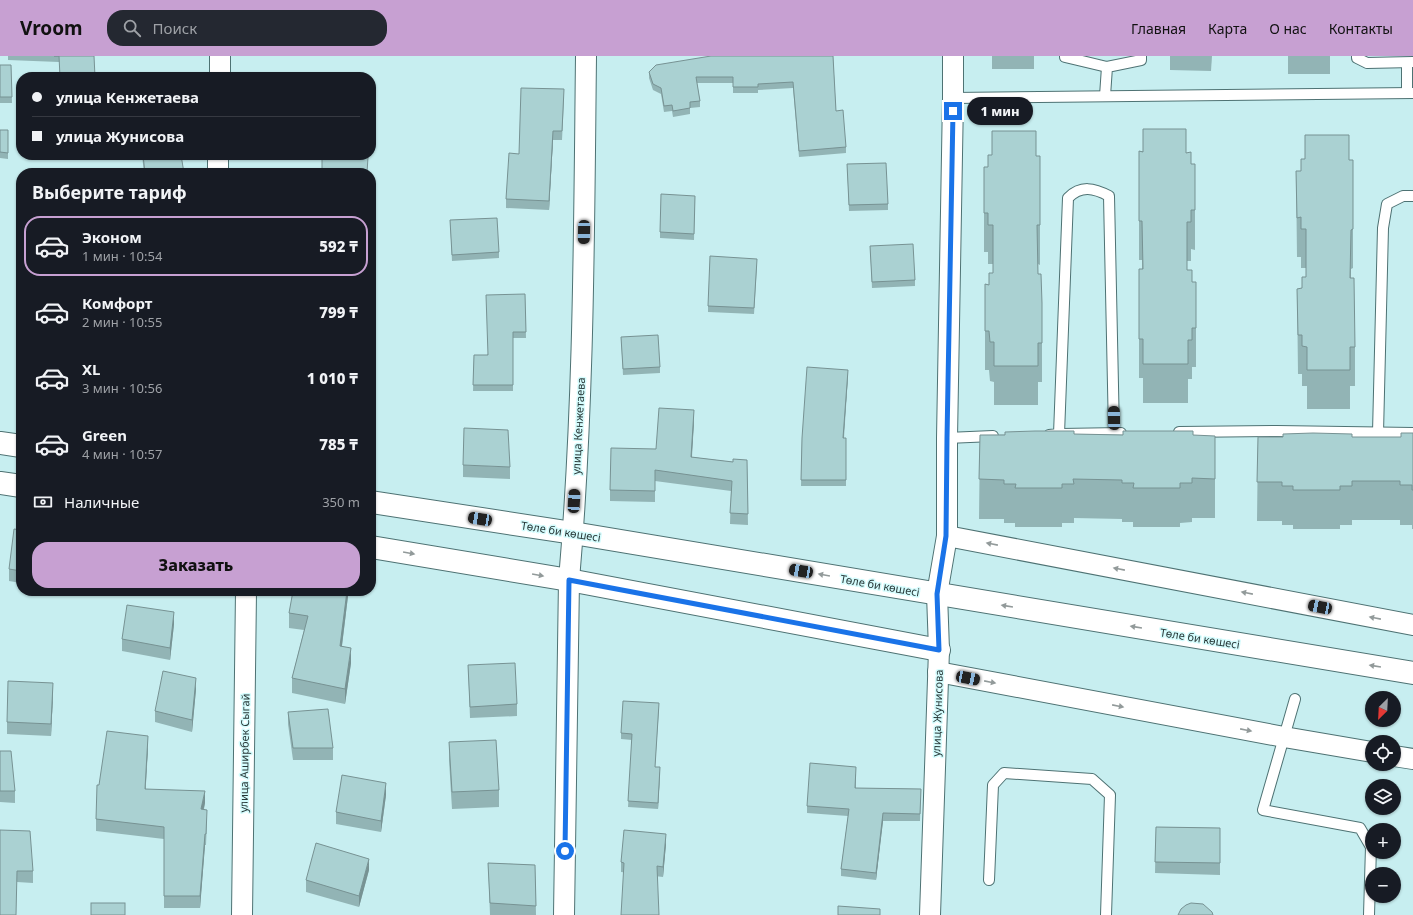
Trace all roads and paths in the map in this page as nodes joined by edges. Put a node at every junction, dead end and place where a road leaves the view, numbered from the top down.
1 (220, 56) edge
2 (586, 56) edge
3 (953, 56) edge
4 (1066, 56) edge
5 (1141, 56) edge
6 (1357, 56) edge
7 (1410, 63) edge
8 (1107, 67) junction
9 (220, 72) edge
10 (1410, 93) edge
11 (1105, 96) junction
12 (953, 98) junction
13 (1413, 196) edge
14 (1168, 432) edge
15 (1114, 433) junction
16 (1130, 433) edge
17 (1378, 433) junction
18 (1413, 433) edge
19 (1059, 434) junction
20 (1037, 435) edge
21 (1007, 436) edge
22 (947, 438) junction
23 (0, 443) edge
24 (16, 445) edge
25 (0, 483) edge
26 (16, 485) edge
27 (376, 503) edge
28 (573, 533) junction
29 (946, 536) junction
30 (376, 547) edge
31 (569, 580) junction
32 (937, 594) junction
33 (246, 596) edge
34 (1413, 625) edge
35 (939, 650) junction
36 (938, 672) junction
37 (1413, 673) edge
38 (1295, 699) dead end
39 (1284, 737) junction
40 (1365, 751) edge
41 (1401, 757) edge
42 (1413, 759) edge
43 (989, 880) dead end
44 (242, 915) edge
45 (564, 915) edge
46 (930, 915) edge
47 (1106, 915) edge
48 (1369, 915) edge

1 - 9 street
2 - 28 street, улица Кенжетаева
3 - 12 street, улица Жунисова
4 - 8 lane
5 - 8 lane
6 - 7 lane
7 - 10 lane
8 - 11 lane
10 - 11 lane
11 - 12 lane
12 - 22 street, улица Жунисова
13 - 17 lane
14 - 17 lane
15 - 16 lane
15 - 19 lane
15 - 19 lane
17 - 18 lane
19 - 20 lane
21 - 22 lane
22 - 29 street, улица Жунисова
23 - 24 main road
25 - 26 main road
27 - 28 main road, Төле би көшесі
28 - 31 street, улица Кенжетаева
32 -> 28 main road, Төле би көшесі
29 - 32 street, улица Жунисова
34 -> 29 street
30 -> 31 main road
31 - 35 main road
31 - 45 street, улица Кенжетаева
32 - 35 street, улица Жунисова
37 -> 32 main road, Төле би көшесі
33 - 44 street, улица Аширбек Сыгай
35 - 36 street, улица Жунисова
36 -> 39 street
36 - 46 street, улица Жунисова
38 - 39 lane
39 - 40 street
39 - 48 lane
41 - 42 street
43 - 47 lane

